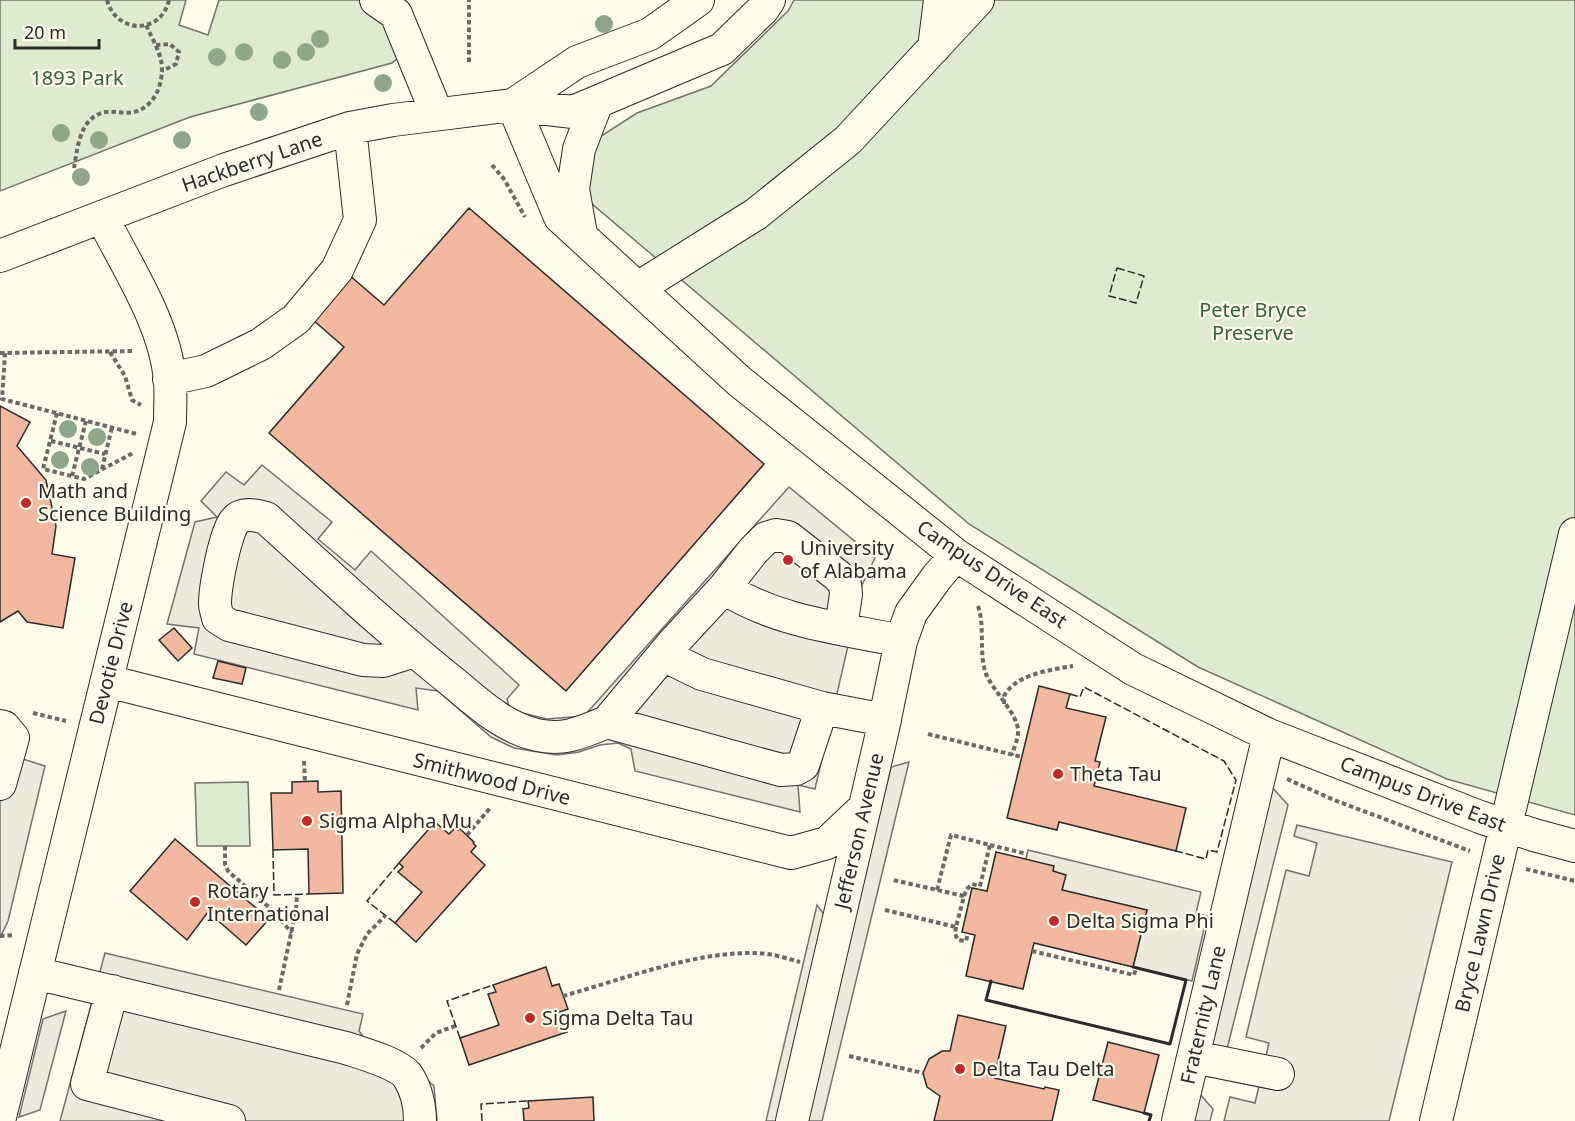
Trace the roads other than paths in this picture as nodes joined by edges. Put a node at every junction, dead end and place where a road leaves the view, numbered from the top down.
1 (376, 0) edge
2 (698, 0) edge
3 (769, 0) edge
4 (940, 0) edge
5 (978, 0) edge
6 (934, 48) junction
7 (597, 102) junction
8 (513, 105) junction
9 (437, 114) junction
10 (350, 128) junction
11 (102, 217) junction
12 (582, 237) junction
13 (0, 256) edge
14 (638, 288) junction
15 (170, 379) junction
16 (1575, 534) edge
17 (956, 555) junction
18 (724, 588) junction
19 (841, 628) junction
20 (901, 641) junction
21 (414, 651) junction
22 (663, 656) junction
23 (107, 681) junction
24 (822, 708) junction
25 (885, 720) junction
26 (607, 722) junction
27 (0, 726) edge
28 (1269, 735) junction
29 (0, 784) edge
30 (865, 807) junction
31 (1506, 827) junction
32 (1575, 846) edge
33 (35, 973) junction
34 (112, 991) junction
35 (1194, 1057) junction
36 (1278, 1074) dead end
37 (2, 1101) edge
38 (229, 1121) edge
39 (420, 1121) edge
40 (792, 1121) edge
41 (1178, 1121) edge
42 (1436, 1121) edge

1 - 9 street
2 - 8 street, Hackberry Lane
3 - 7 street, Hackberry Lane
4 - 6 street
5 - 6 street
6 - 14 street
7 - 8 street, Hackberry Lane
7 - 12 street
8 - 9 street, Hackberry Lane
8 - 12 street, Campus Drive East
9 - 10 street, Hackberry Lane
10 - 11 street, Hackberry Lane
10 - 15 street
11 - 13 street, Hackberry Lane
11 - 15 street, Devotie Drive
12 - 14 street, Campus Drive East
14 - 17 street, Campus Drive East
15 - 23 street, Devotie Drive
16 - 31 street, Bryce Lawn Drive
17 - 20 street, Jefferson Avenue
17 - 28 street, Campus Drive East
18 - 19 street
18 - 19 street
18 - 22 street
19 - 20 street
20 - 25 street, Jefferson Avenue
21 - 21 street
21 - 26 street
22 - 24 street
22 - 26 street
23 - 30 street, Smithwood Drive
23 - 33 street, Devotie Drive
24 - 25 street
24 - 26 street
25 - 30 street, Jefferson Avenue
27 - 29 street
28 - 31 street, Campus Drive East
28 - 35 street, Fraternity Lane
30 - 40 street, Jefferson Avenue
31 - 32 street, Campus Drive East
31 - 42 street, Bryce Lawn Drive
33 - 34 street
33 - 37 street, Devotie Drive
34 - 38 street
34 - 39 street
35 - 36 street
35 - 41 street, Fraternity Lane

